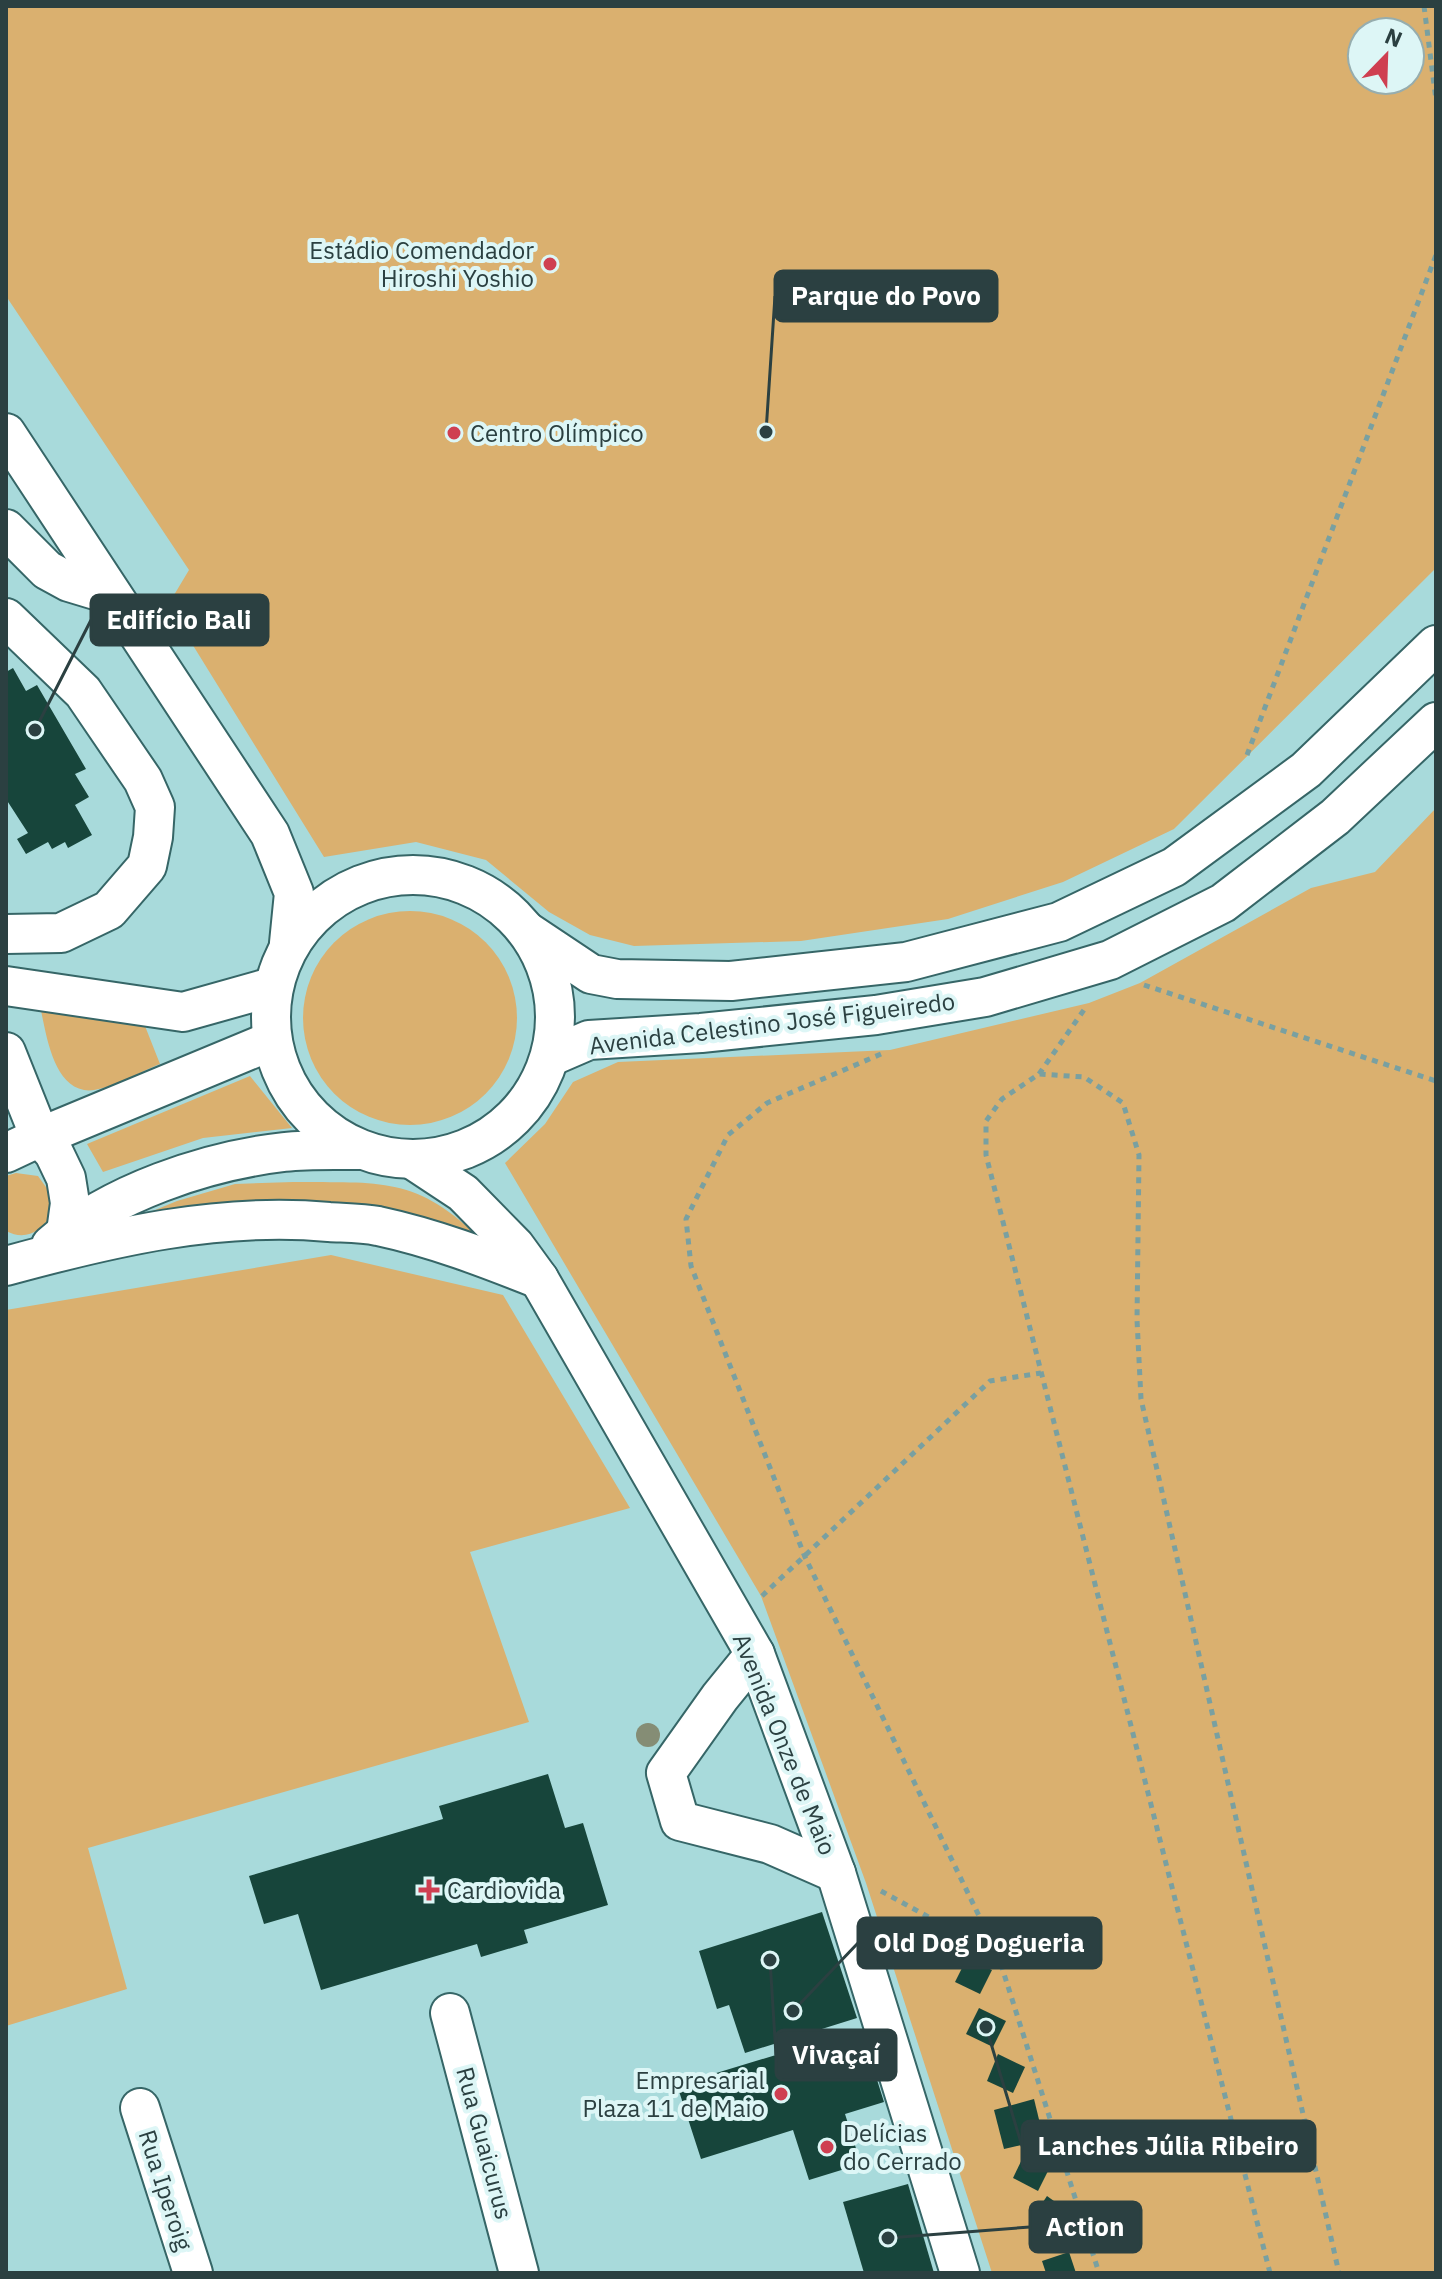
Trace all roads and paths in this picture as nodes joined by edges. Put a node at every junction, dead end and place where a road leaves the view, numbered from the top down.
1 (1424, 6) edge
2 (1436, 100) edge
3 (1436, 255) edge
4 (6, 433) edge
5 (6, 529) edge
6 (112, 595) junction
7 (6, 618) edge
8 (1436, 645) edge
9 (1436, 722) edge
10 (1247, 755) dead end
11 (528, 932) junction
12 (6, 934) edge
13 (289, 943) junction
14 (1140, 983) dead end
15 (6, 986) edge
16 (272, 987) junction
17 (1089, 1003) dead end
18 (271, 1041) junction
19 (890, 1050) dead end
20 (6, 1052) edge
21 (552, 1056) junction
22 (1039, 1074) junction
23 (1436, 1081) edge
24 (40, 1137) junction
25 (359, 1150) junction
26 (6, 1153) edge
27 (413, 1160) junction
28 (66, 1232) junction
29 (21, 1262) edge
30 (539, 1279) junction
31 (1041, 1373) junction
32 (805, 1557) junction
33 (761, 1596) dead end
34 (755, 1654) junction
35 (836, 1873) junction
36 (878, 1889) dead end
37 (998, 1955) junction
38 (450, 2013) dead end
39 (140, 2108) dead end
40 (193, 2273) edge
41 (519, 2273) edge
42 (960, 2273) edge
43 (1099, 2273) edge
44 (1270, 2273) edge
45 (1339, 2273) edge

1 - 2 path
3 - 10 path
4 - 6 street
5 - 6 street
6 - 13 street
7 - 12 street
8 - 11 street, Avenida Celestino José Figueiredo
9 - 21 street, Avenida Celestino José Figueiredo
11 - 13 street
11 - 21 street
13 - 16 street
14 - 23 path
15 - 16 street
16 - 18 street
17 - 22 path
18 - 24 street
18 - 25 street
19 - 32 path
20 - 24 street
21 - 27 street
22 - 31 path
22 - 45 path
24 - 26 street
24 - 28 street
25 - 27 street
25 - 28 street
27 - 30 street, Avenida Onze de Maio
28 - 29 street
29 - 30 street
30 - 34 street, Avenida Onze de Maio
31 - 32 path
31 - 44 path
32 - 33 path
32 - 37 path
34 - 35 street, Avenida Onze de Maio
34 - 35 street
35 - 42 street, Avenida Onze de Maio
36 - 37 path
37 - 43 path
38 - 41 street, Rua Guaicurus
39 - 40 street, Rua Iperoig

